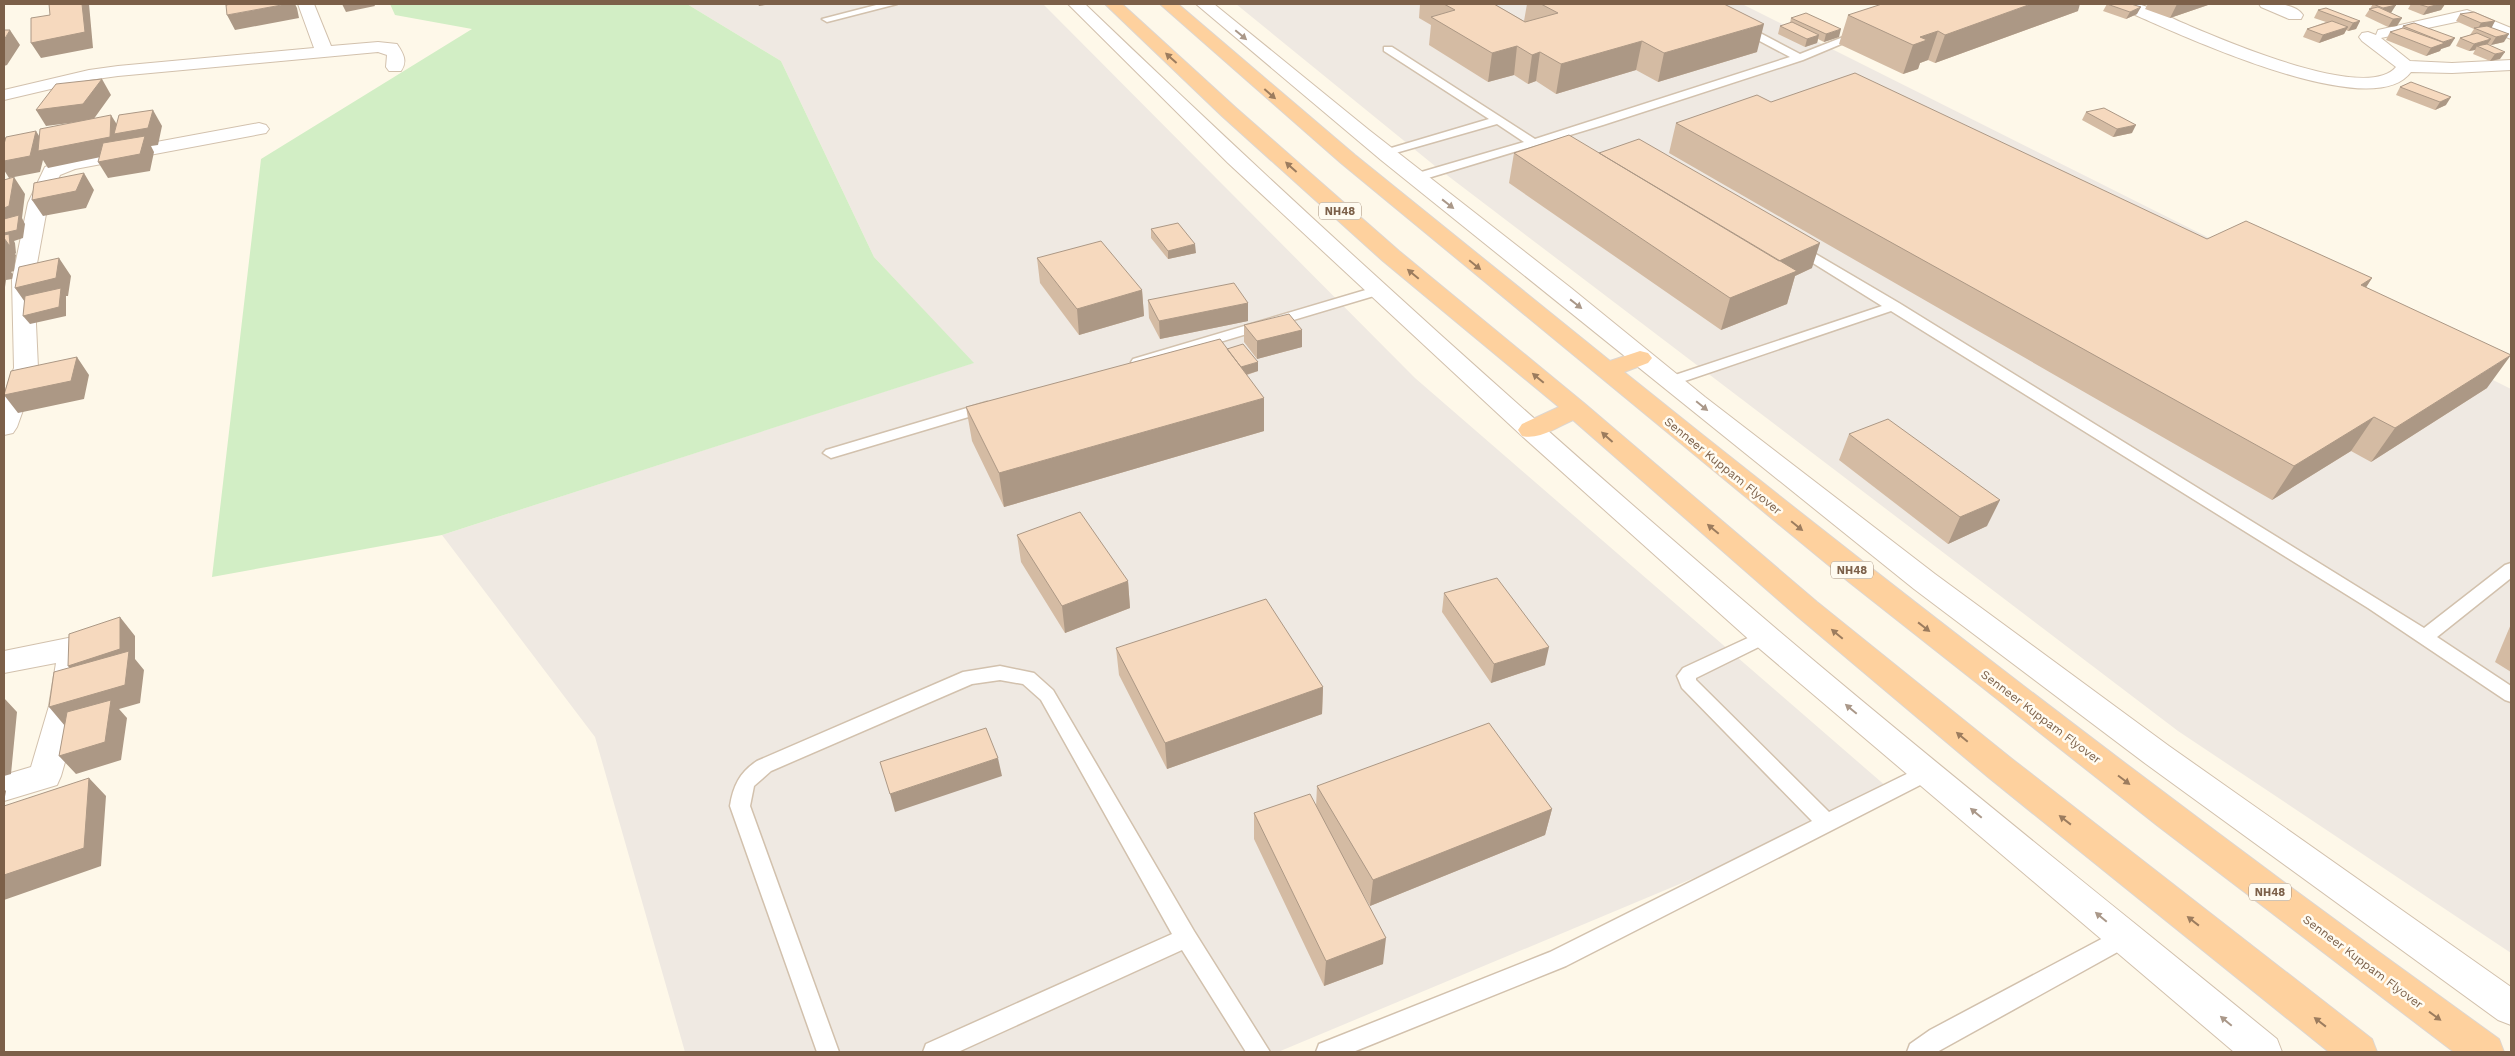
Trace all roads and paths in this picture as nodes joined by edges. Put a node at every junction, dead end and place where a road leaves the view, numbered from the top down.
1 (306, 4) edge
2 (892, 4) edge
3 (1076, 4) edge
4 (1113, 4) edge
5 (1168, 4) edge
6 (1204, 4) edge
7 (2123, 4) edge
8 (2267, 4) edge
9 (2296, 15) dead end
10 (827, 19) dead end
11 (1730, 22) edge
12 (1872, 30) edge
13 (2511, 34) edge
14 (1388, 49) dead end
15 (324, 51) junction
16 (1799, 58) junction
17 (2511, 65) edge
18 (2406, 66) junction
19 (395, 67) dead end
20 (4, 95) edge
21 (1499, 120) junction
22 (258, 128) dead end
23 (1534, 143) junction
24 (1386, 154) junction
25 (1416, 178) junction
26 (1785, 240) edge
27 (1379, 290) junction
28 (1894, 306) junction
29 (1640, 358) junction
30 (1124, 366) edge
31 (15, 370) edge
32 (1606, 371) junction
33 (1661, 394) junction
34 (1001, 402) edge
35 (1576, 409) junction
36 (4, 427) edge
37 (1531, 430) junction
38 (831, 453) dead end
39 (2511, 569) edge
40 (1765, 636) junction
41 (2425, 637) junction
42 (4, 662) edge
43 (2511, 695) edge
44 (1927, 772) junction
45 (4, 788) edge
46 (1827, 823) junction
47 (2124, 937) junction
48 (1186, 938) junction
49 (2511, 1008) edge
50 (828, 1052) edge
51 (934, 1052) edge
52 (1259, 1052) edge
53 (1327, 1052) edge
54 (1918, 1052) edge
55 (2263, 1052) edge
56 (2358, 1052) edge
57 (2484, 1052) edge

1 - 15 street
2 - 10 lane
3 - 27 street
35 -> 4 highway, NH48
5 -> 32 highway, NH48
6 -> 24 street
7 - 18 street
8 - 9 street
11 - 16 lane
12 - 16 lane
13 - 18 street
14 - 21 lane
15 - 19 street
15 - 20 street
16 - 23 lane
17 - 18 street
21 - 23 lane
21 - 24 lane
22 - 31 street
23 - 25 lane
24 - 25 street
25 -> 29 street
26 - 28 lane
27 - 30 lane
27 - 37 street
28 - 33 lane
28 - 41 lane
29 - 32 highway
29 - 33 street
31 - 36 street
32 - 33 highway, Senneer Kuppam Flyover / NH48
33 -> 49 street
33 -> 57 highway, Senneer Kuppam Flyover / NH48
34 - 38 lane
35 - 37 highway
56 -> 35 highway, NH48
37 - 40 street
39 - 41 lane
44 -> 40 street
40 - 46 lane
41 - 43 lane
42 - 45 street
44 - 46 lane
47 -> 44 street
46 - 53 lane
47 - 54 lane
55 -> 47 street
48 - 50 lane
48 - 51 lane
48 - 52 lane

